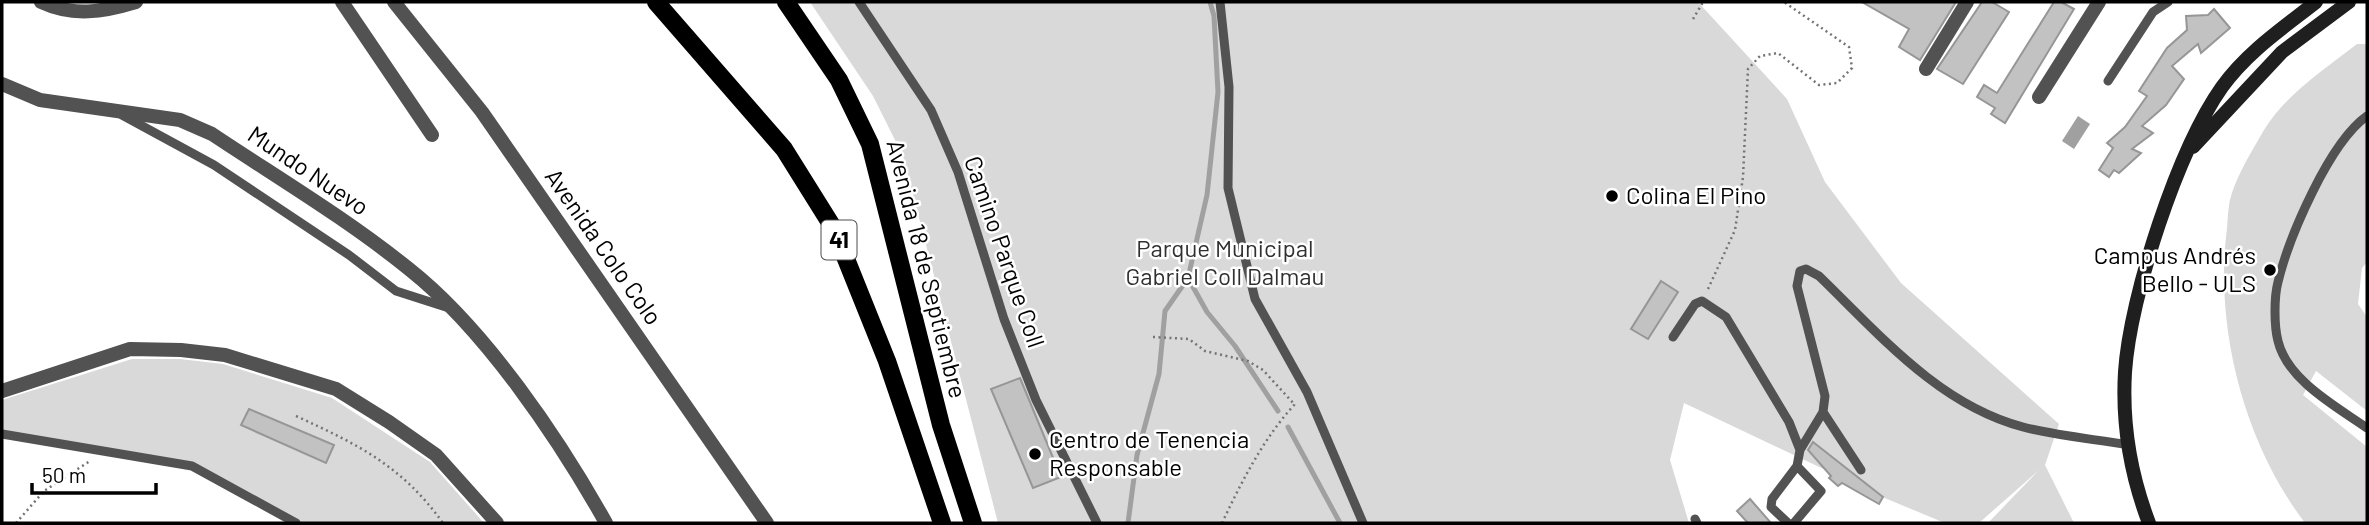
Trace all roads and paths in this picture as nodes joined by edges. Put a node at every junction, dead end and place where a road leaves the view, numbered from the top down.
1 (41, 2) edge
2 (136, 2) edge
3 (342, 2) edge
4 (394, 2) edge
5 (656, 2) edge
6 (786, 2) edge
7 (859, 2) edge
8 (1220, 2) edge
9 (1703, 2) edge
10 (1784, 2) edge
11 (1967, 2) edge
12 (2099, 2) edge
13 (2168, 2) edge
14 (2316, 2) edge
15 (2349, 2) edge
16 (88, 7) edge
17 (1693, 19) dead end
18 (1926, 69) dead end
19 (2108, 81) dead end
20 (2, 84) edge
21 (2039, 96) dead end
22 (117, 113) junction
23 (2367, 116) edge
24 (432, 135) dead end
25 (2185, 155) junction
26 (1702, 301) junction
27 (452, 309) junction
28 (1153, 337) dead end
29 (1673, 337) dead end
30 (2, 391) edge
31 (1307, 392) junction
32 (1295, 405) junction
33 (1823, 412) junction
34 (296, 416) dead end
35 (2367, 428) edge
36 (2, 433) edge
37 (2129, 445) junction
38 (1800, 450) junction
39 (106, 452) junction
40 (1797, 466) junction
41 (1861, 470) dead end
42 (16, 523) edge
43 (296, 523) edge
44 (443, 523) edge
45 (497, 523) edge
46 (606, 523) edge
47 (767, 523) edge
48 (942, 523) edge
49 (973, 523) edge
50 (1097, 523) edge
51 (1222, 523) edge
52 (1363, 523) edge
53 (1788, 523) edge
54 (1794, 523) edge
55 (2150, 523) edge

1 - 16 street
2 - 16 street
3 - 24 street
4 - 47 street, Avenida Colo Colo
5 - 48 main road, 41
6 - 49 main road, Avenida 18 de Septiembre / 41
7 - 50 lane, Camino Parque Coll
8 - 31 lane
9 - 17 path
10 - 26 path
11 - 18 street
12 - 21 street
13 - 19 lane
14 - 25 main road
15 - 25 main road
20 - 22 street, Mundo Nuevo
22 - 27 lane, Mundo Nuevo
22 - 27 street, Mundo Nuevo
23 - 35 lane
25 - 37 main road
26 - 29 lane
26 - 38 lane
27 - 46 street, Mundo Nuevo
28 - 32 path
30 - 45 street
31 - 32 path
31 - 52 lane
32 - 51 path
33 - 37 lane
33 - 38 lane
33 - 41 lane
34 - 44 path
36 - 39 lane
37 - 55 main road
38 - 40 lane
39 - 42 path
39 - 43 lane
40 - 53 lane
40 - 54 lane

